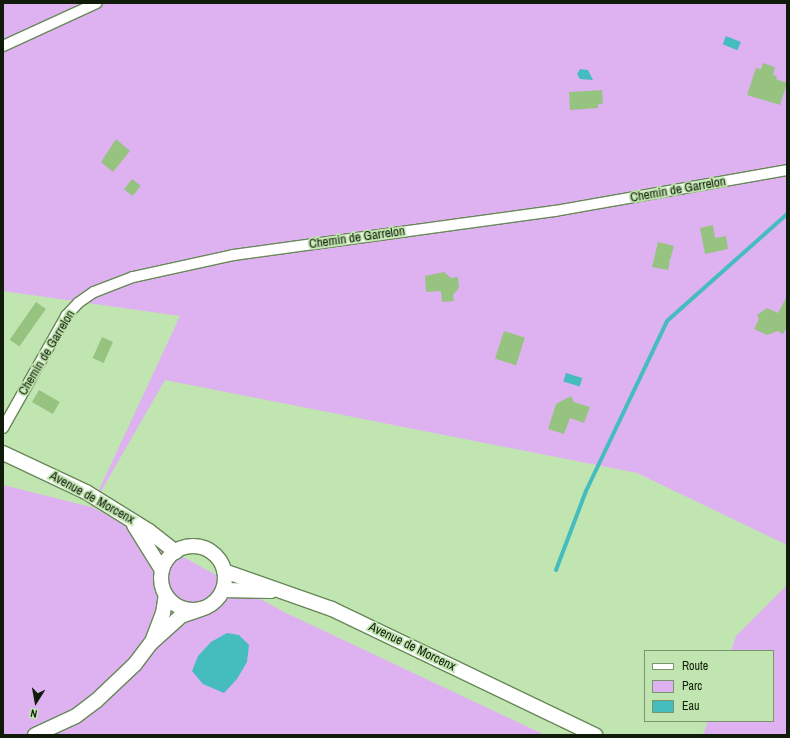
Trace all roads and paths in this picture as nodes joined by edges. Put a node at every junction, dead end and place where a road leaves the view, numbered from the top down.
1 (97, 3) edge
2 (3, 46) edge
3 (787, 170) edge
4 (3, 428) edge
5 (3, 453) edge
6 (130, 520) junction
7 (176, 552) junction
8 (162, 570) junction
9 (224, 571) junction
10 (223, 590) junction
11 (285, 591) junction
12 (166, 595) junction
13 (202, 609) junction
14 (151, 643) junction
15 (36, 735) edge
16 (595, 735) edge

1 - 2 street
3 - 4 street, Chemin de Garrelon
5 - 6 main road, Avenue de Morcenx
6 - 7 main road, Avenue de Morcenx
6 - 8 main road
7 - 8 main road
7 - 9 main road
8 - 12 main road
9 - 10 main road
9 - 11 main road, Avenue de Morcenx
10 - 11 main road
10 - 13 main road
11 - 16 main road, Avenue de Morcenx
12 - 13 main road
12 - 14 main road
13 - 14 main road
14 - 15 main road

